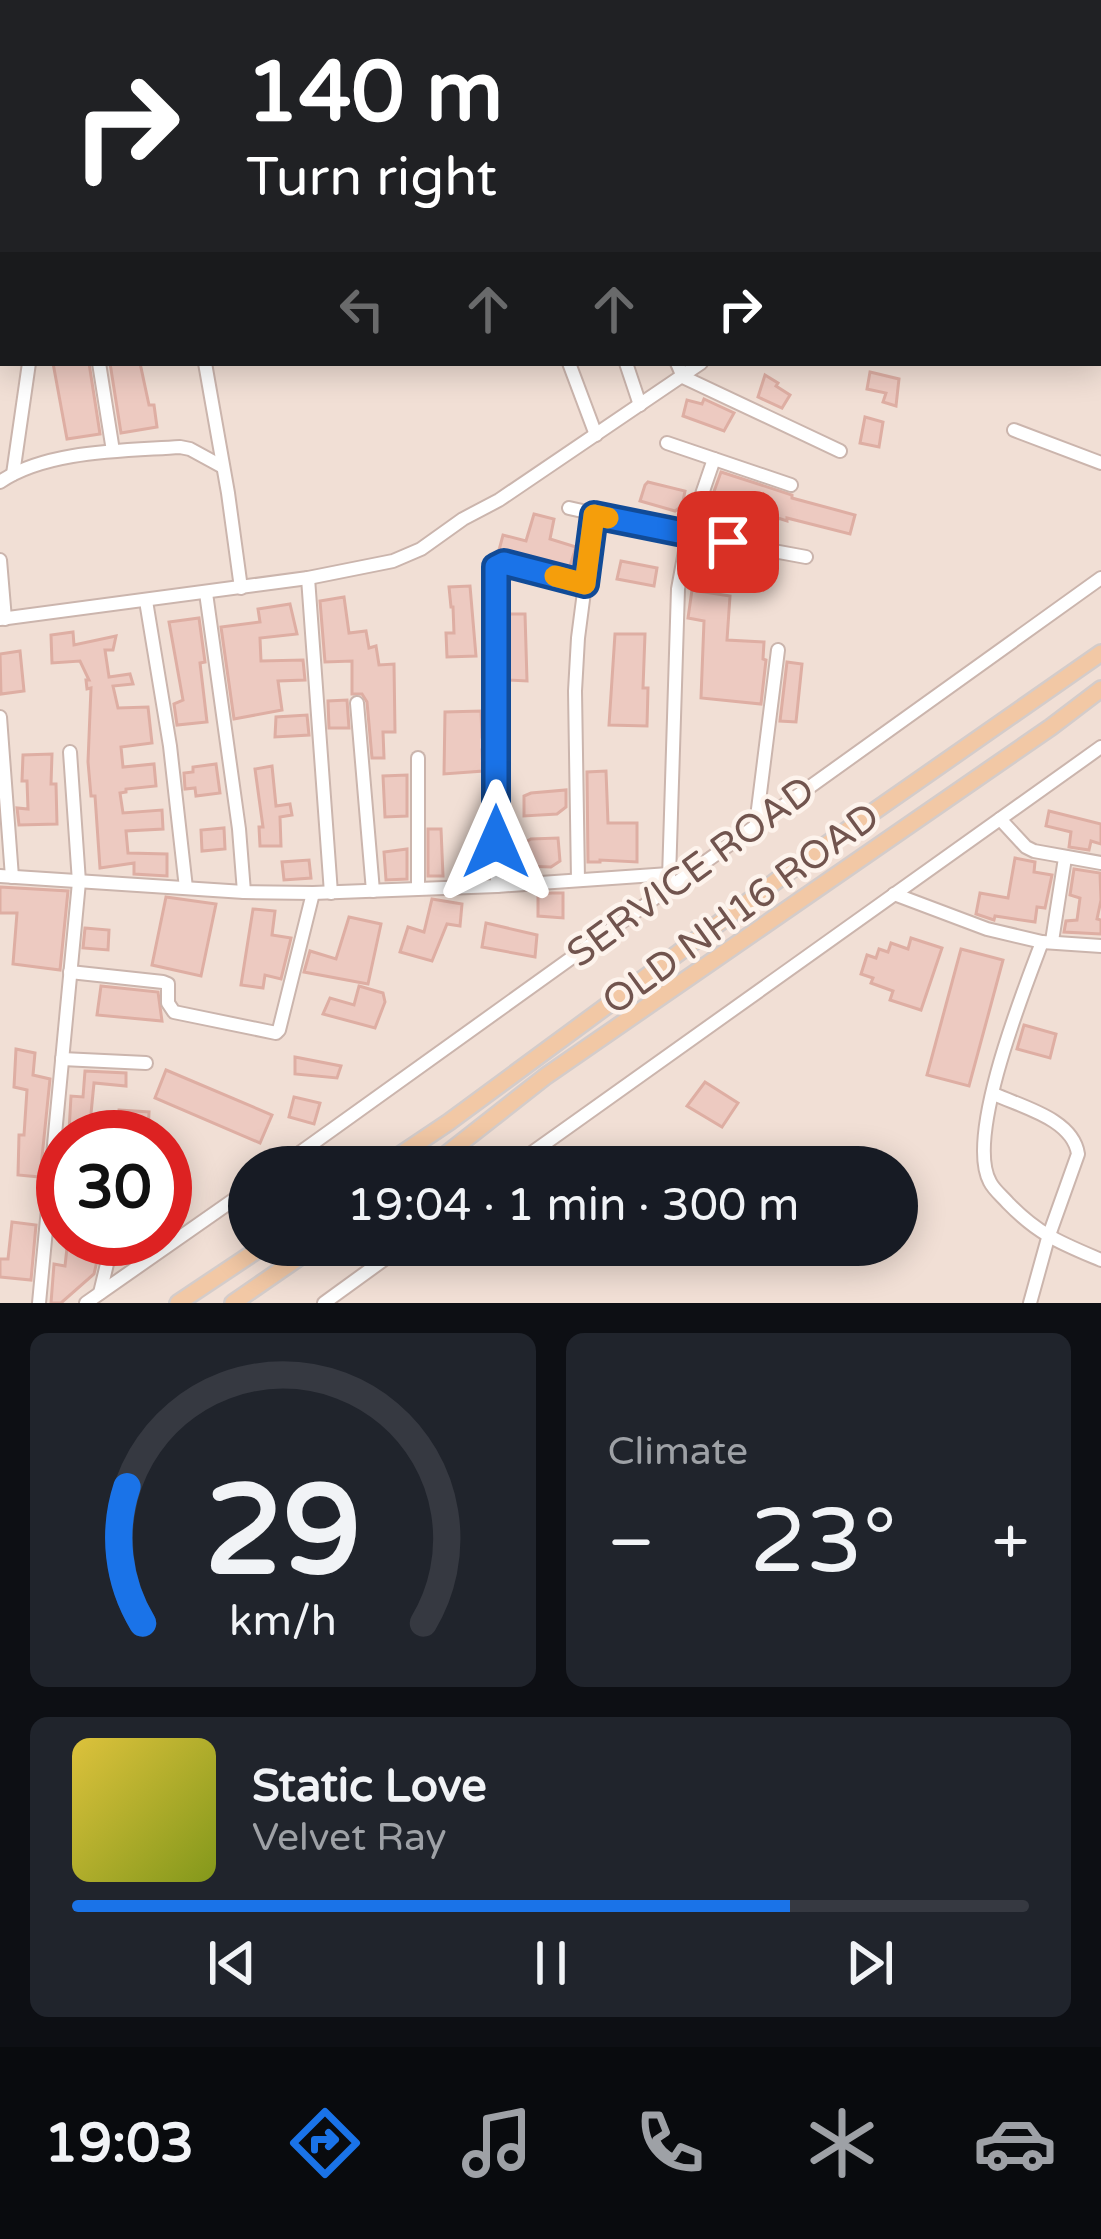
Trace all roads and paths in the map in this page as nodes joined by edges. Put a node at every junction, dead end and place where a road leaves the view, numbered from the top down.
1 (29, 366) edge
2 (99, 366) edge
3 (206, 366) edge
4 (569, 366) edge
5 (627, 366) edge
6 (680, 370) edge
7 (640, 405) junction
8 (1014, 430) dead end
9 (596, 435) junction
10 (667, 442) dead end
11 (113, 451) junction
12 (840, 451) dead end
13 (714, 459) junction
14 (1101, 464) edge
15 (223, 467) junction
16 (13, 474) junction
17 (0, 482) edge
18 (790, 485) dead end
19 (569, 508) dead end
20 (594, 515) junction
21 (688, 535) junction
22 (806, 557) dead end
23 (0, 560) edge
24 (308, 578) junction
25 (1101, 578) edge
26 (585, 584) junction
27 (241, 588) junction
28 (206, 592) junction
29 (146, 602) junction
30 (3, 619) edge
31 (778, 650) dead end
32 (1101, 653) edge
33 (1101, 689) edge
34 (357, 703) dead end
35 (0, 717) edge
36 (1101, 747) edge
37 (70, 752) dead end
38 (418, 758) dead end
39 (1000, 819) junction
40 (756, 825) junction
41 (1065, 859) junction
42 (1101, 862) edge
43 (6, 876) edge
44 (578, 880) junction
45 (670, 880) junction
46 (79, 882) junction
47 (497, 886) junction
48 (186, 888) junction
49 (418, 888) junction
50 (373, 891) junction
51 (244, 892) junction
52 (332, 892) junction
53 (313, 893) junction
54 (894, 894) junction
55 (1047, 942) junction
56 (1101, 946) edge
57 (70, 972) junction
58 (62, 1059) junction
59 (146, 1063) dead end
60 (994, 1094) junction
61 (60, 1110) edge
62 (309, 1146) edge
63 (414, 1146) edge
64 (457, 1146) edge
65 (541, 1146) edge
66 (228, 1204) edge
67 (1048, 1238) junction
68 (1101, 1260) edge
69 (43, 1266) edge
70 (106, 1266) edge
71 (234, 1266) edge
72 (287, 1266) edge
73 (375, 1266) edge
74 (100, 1293) junction
75 (39, 1303) edge
76 (86, 1303) edge
77 (178, 1303) edge
78 (233, 1303) edge
79 (324, 1303) edge
80 (1030, 1303) edge

1 - 16 street
2 - 11 street
3 - 15 street
4 - 9 street
5 - 7 street
6 - 7 street
6 - 12 street
7 - 9 street
8 - 14 street
9 - 24 street
10 - 13 street
11 - 15 street
11 - 16 street
13 - 18 street
13 - 21 street
15 - 27 street
16 - 17 street
19 - 20 street
20 - 21 street
20 - 26 street
21 - 22 street
21 - 45 street
23 - 30 street
24 - 27 street
24 - 52 street
25 - 40 street, SERVICE ROAD
26 - 44 street
26 - 47 street
27 - 28 street
28 - 29 street
28 - 51 street
29 - 30 street
29 - 48 street
31 - 40 street
32 - 63 main road, OLD NH16 ROAD
33 - 64 main road, OLD NH16 ROAD
34 - 50 street
35 - 43 street
36 - 39 street
37 - 46 street
38 - 49 street
39 - 41 street
39 - 54 street
40 - 45 street, SERVICE ROAD
41 - 42 street
41 - 55 street
43 - 46 street
44 - 45 street
44 - 47 street
45 - 62 street, SERVICE ROAD
46 - 48 street
46 - 57 street
47 - 49 street
48 - 51 street
49 - 50 street
50 - 52 street
51 - 53 street
52 - 53 street
53 - 57 street
54 - 55 street
54 - 65 street
55 - 56 street
55 - 60 street
57 - 58 street
58 - 59 street
58 - 61 street
60 - 67 street
60 - 67 street
66 - 74 street
67 - 68 street
67 - 80 street
69 - 75 street
70 - 74 street
71 - 77 main road
72 - 78 main road
73 - 79 street
74 - 76 street

